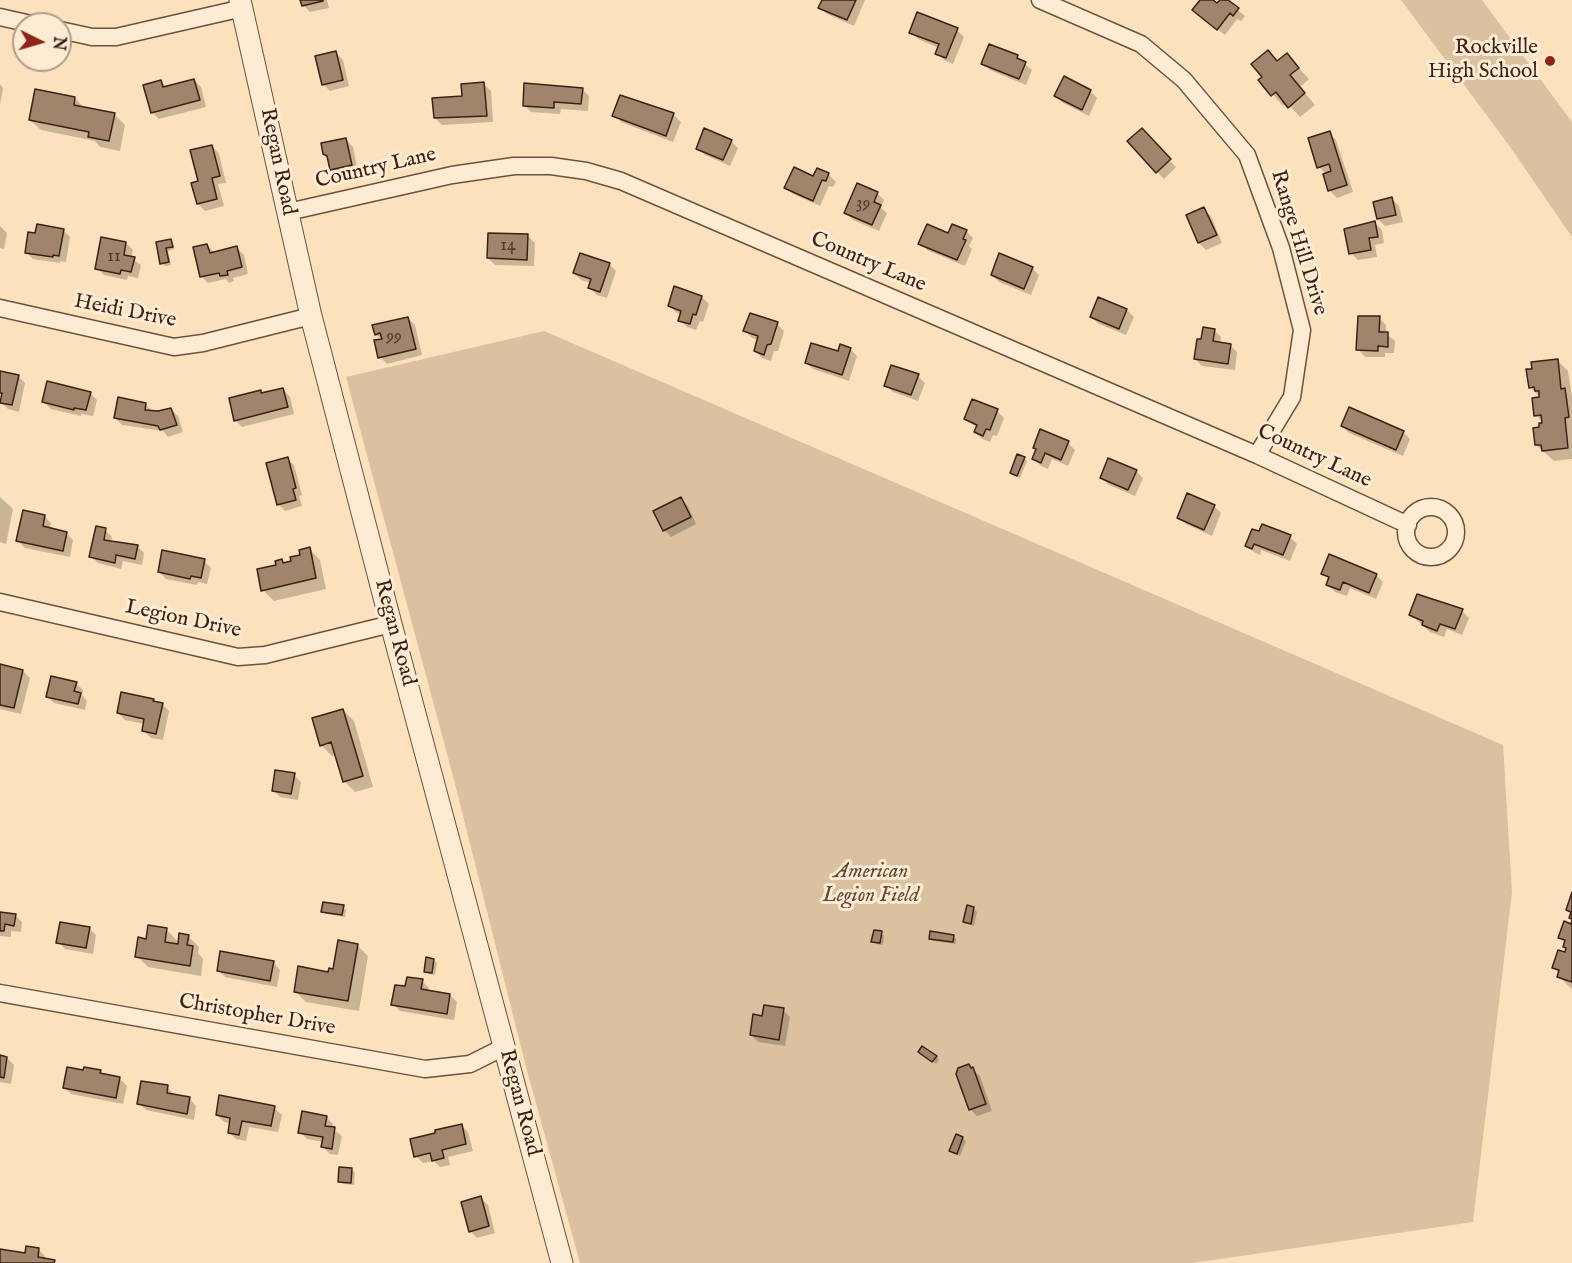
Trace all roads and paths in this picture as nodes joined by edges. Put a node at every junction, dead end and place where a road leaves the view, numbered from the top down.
1 (1040, 0) edge
2 (242, 4) edge
3 (72, 33) edge
4 (288, 212) junction
5 (0, 308) edge
6 (311, 316) junction
7 (1257, 455) junction
8 (1408, 525) dead end
9 (0, 602) edge
10 (391, 624) junction
11 (0, 993) edge
12 (504, 1047) junction
13 (562, 1263) edge

1 - 7 street, Range Hill Drive
2 - 3 street
2 - 4 street, Regan Road
4 - 6 street, Regan Road
4 - 7 street, Country Lane
5 - 6 street, Heidi Drive
6 - 10 street, Regan Road
7 - 8 street, Country Lane
9 - 10 street, Legion Drive
10 - 12 street, Regan Road
11 - 12 street, Christopher Drive
12 - 13 street, Regan Road

